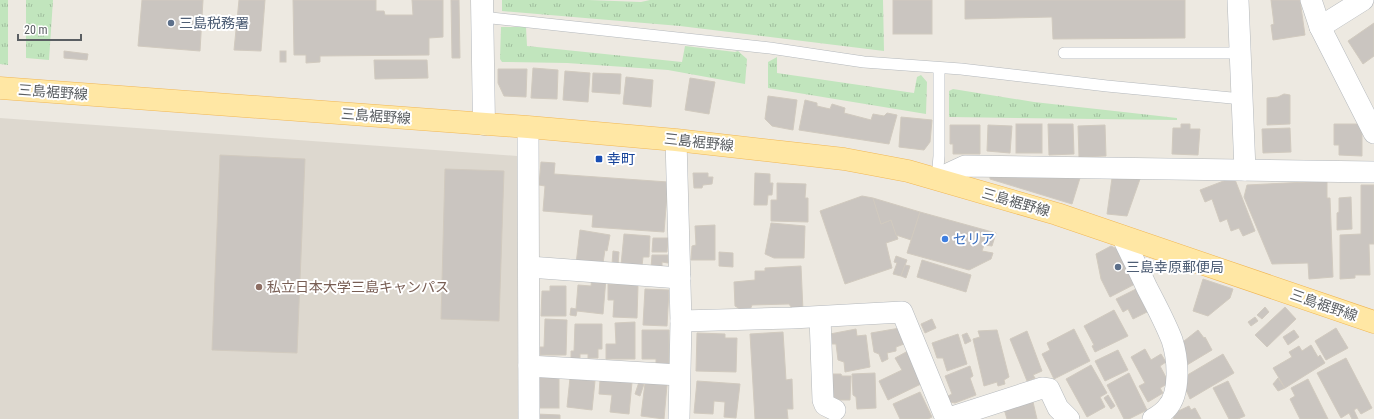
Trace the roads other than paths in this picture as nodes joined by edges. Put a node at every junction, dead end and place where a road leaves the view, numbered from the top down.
1 (1238, 0) edge
2 (1311, 0) edge
3 (1363, 0) edge
4 (482, 9) edge
5 (1320, 27) junction
6 (1064, 53) dead end
7 (1240, 53) junction
8 (939, 68) junction
9 (0, 88) edge
10 (1242, 99) junction
11 (484, 124) junction
12 (528, 127) junction
13 (1374, 133) edge
14 (676, 140) junction
15 (1245, 170) junction
16 (1374, 172) edge
17 (937, 179) junction
18 (1122, 236) junction
19 (529, 267) junction
20 (680, 278) junction
21 (820, 317) junction
22 (681, 321) junction
23 (1374, 322) edge
24 (529, 366) junction
25 (679, 375) junction
26 (835, 410) dead end
27 (529, 419) edge
28 (679, 419) edge
29 (1069, 419) edge
30 (1153, 419) edge

1 - 7 street
2 - 5 street
3 - 5 street
4 - 8 lane
4 - 11 street
5 - 13 street
6 - 7 lane
7 - 10 street
8 - 10 lane
8 - 17 lane
9 - 11 main road, 三島裾野線
10 - 15 street
11 - 12 main road, 三島裾野線
12 - 14 main road, 三島裾野線
12 - 19 street
14 - 17 main road, 三島裾野線
14 - 20 street
15 - 16 street
15 - 17 street
17 - 18 main road, 三島裾野線
18 - 23 main road, 三島裾野線
18 - 30 street
19 - 20 street
19 - 24 street
20 - 22 street
21 - 22 street
21 - 26 street
21 - 29 street
22 - 25 street
24 - 25 street
24 - 27 street
25 - 28 street

